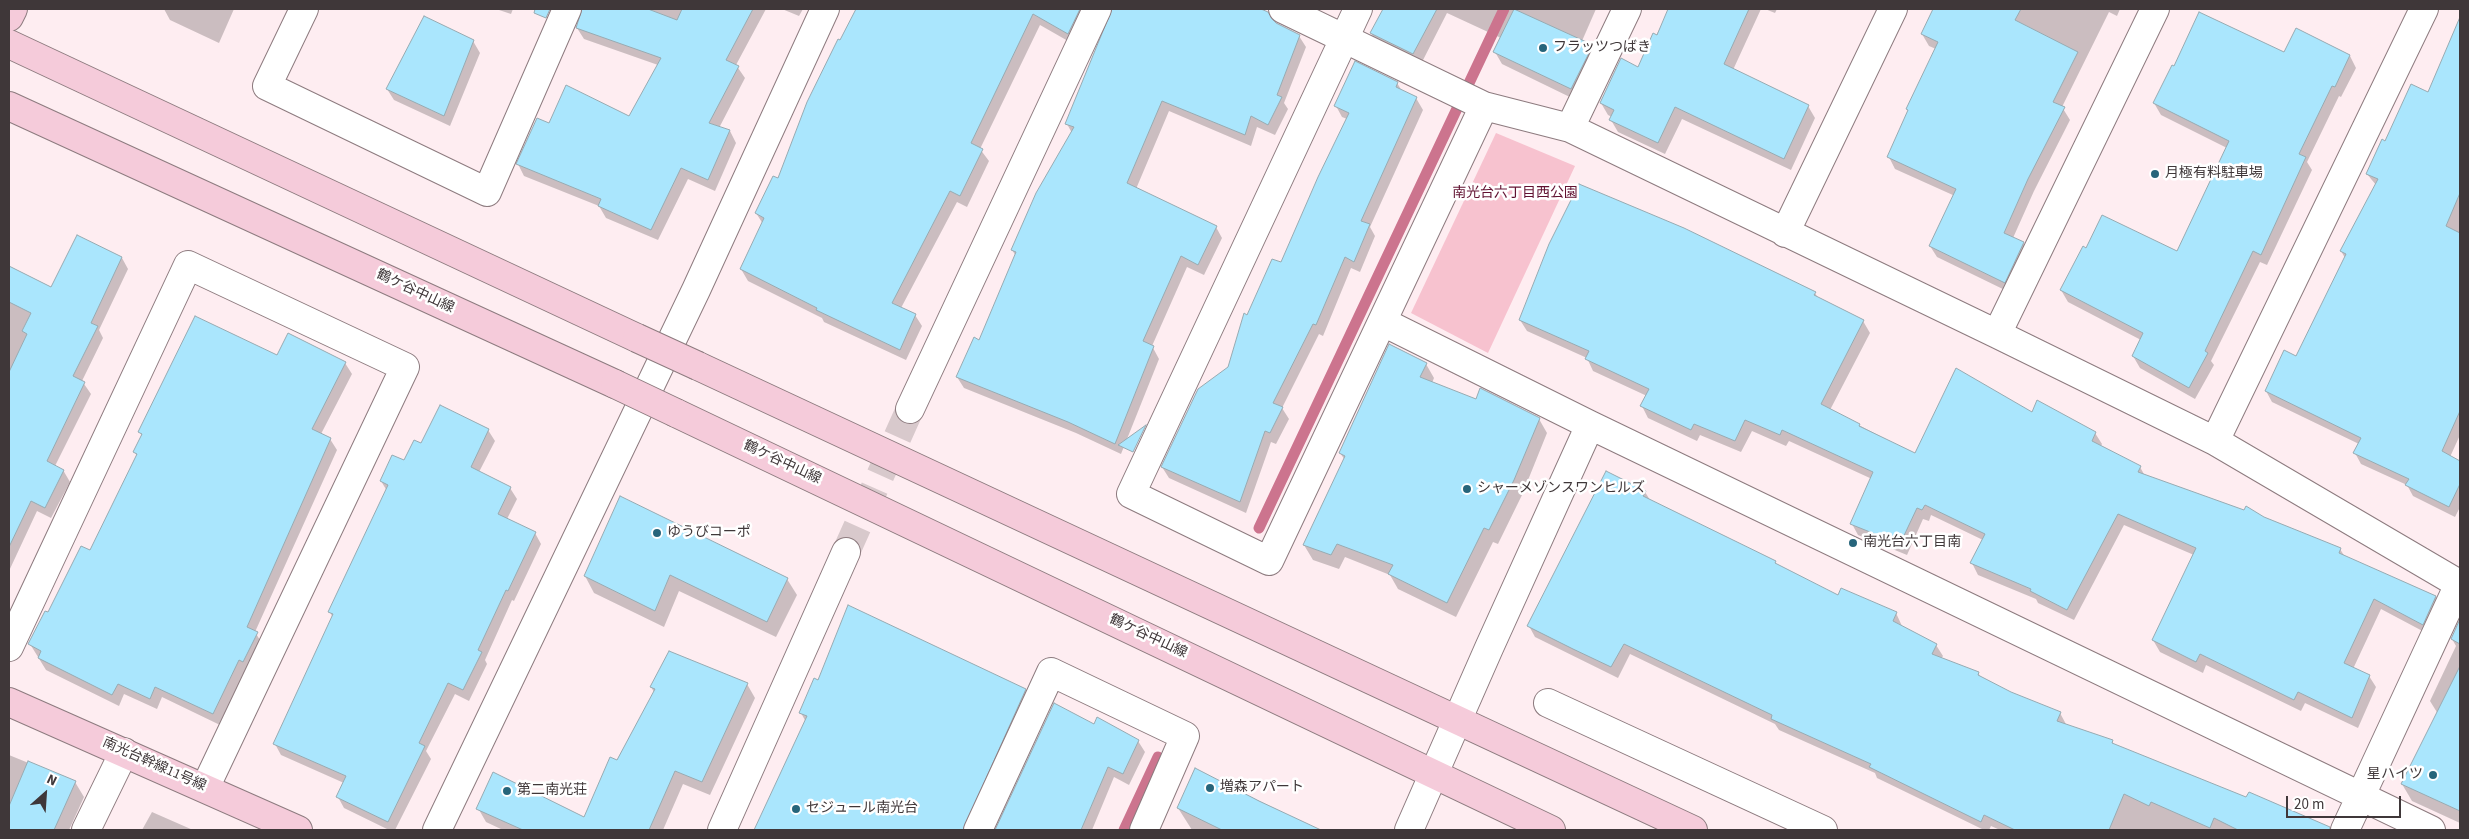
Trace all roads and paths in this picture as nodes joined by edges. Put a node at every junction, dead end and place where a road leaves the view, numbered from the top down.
1 (13, 9) edge
2 (304, 9) edge
3 (567, 9) edge
4 (825, 9) edge
5 (1097, 9) edge
6 (1283, 9) edge
7 (1358, 9) edge
8 (1628, 9) edge
9 (1892, 9) edge
10 (2155, 9) edge
11 (2424, 9) edge
12 (9, 17) edge
13 (1344, 39) junction
14 (9, 44) edge
15 (1467, 98) junction
16 (9, 106) edge
17 (1570, 128) junction
18 (1786, 233) junction
19 (1383, 322) junction
20 (1997, 334) junction
21 (910, 409) tunnel mouth
22 (1590, 425) junction
23 (2215, 441) junction
24 (846, 552) tunnel mouth
25 (2460, 583) edge
26 (9, 647) edge
27 (9, 702) edge
28 (1548, 703) dead end
29 (1456, 721) junction
30 (124, 752) junction
31 (1434, 775) junction
32 (205, 788) junction
33 (2360, 797) junction
34 (86, 830) edge
35 (298, 830) edge
36 (437, 830) edge
37 (722, 830) edge
38 (978, 830) edge
39 (1144, 830) edge
40 (1409, 830) edge
41 (1551, 830) edge
42 (1693, 830) edge
43 (1823, 830) edge
44 (2345, 830) edge
45 (2431, 830) edge

1 - 12 street
2 - 3 street
4 - 36 street
5 - 21 street
6 - 13 street
7 - 13 street
8 - 17 street
9 - 18 street
10 - 20 street
11 - 23 street
13 - 15 street
13 - 19 street
14 - 29 street, bridge
15 - 17 street
15 - 19 street
16 - 31 street, 鶴ケ谷中山線, bridge
17 - 18 street
18 - 20 street
19 - 22 street
20 - 23 street
22 - 29 street
22 - 33 street
23 - 25 street
24 - 37 street
25 - 33 street
26 - 32 street
27 - 30 street, 南光台幹線11号線
28 - 43 street
29 - 31 street
29 - 42 street
30 - 32 street, 南光台幹線11号線
30 - 34 street
31 - 40 street
31 - 41 street, 鶴ケ谷中山線
32 - 35 street, 南光台幹線11号線
33 - 44 street
33 - 45 street
38 - 39 street

